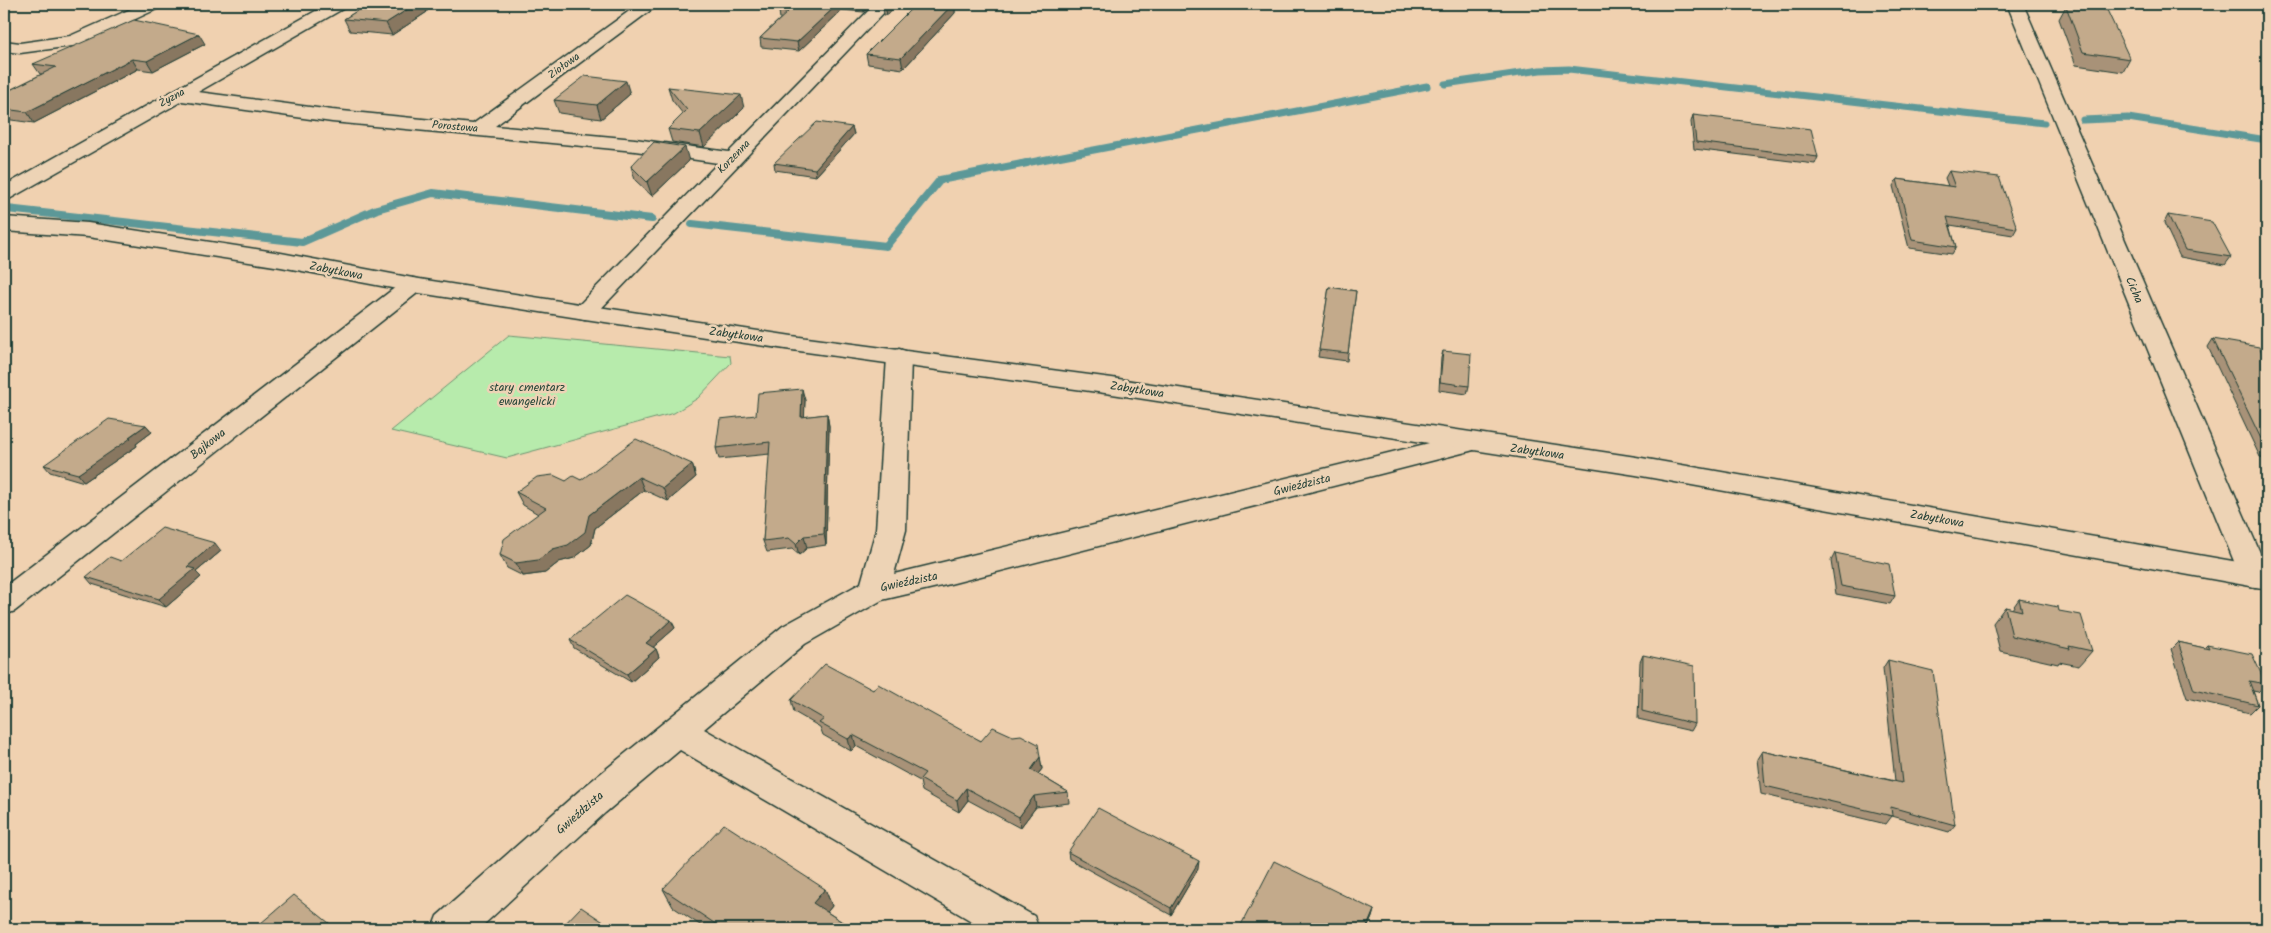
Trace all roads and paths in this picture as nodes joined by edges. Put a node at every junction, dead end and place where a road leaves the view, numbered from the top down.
1 (155, 4) edge
2 (340, 4) edge
3 (649, 4) edge
4 (884, 4) edge
5 (2015, 4) edge
6 (4, 46) edge
7 (178, 95) junction
8 (478, 129) junction
9 (732, 159) junction
10 (4, 194) edge
11 (4, 224) edge
12 (412, 285) junction
13 (585, 312) junction
14 (898, 357) junction
15 (1470, 442) junction
16 (2261, 577) edge
17 (874, 590) junction
18 (4, 603) edge
19 (677, 731) junction
20 (451, 929) edge
21 (1020, 929) edge

1 - 6 street
2 - 7 street, Żyzna
3 - 8 street, Ziołowa
4 - 9 street, Korzenna
5 - 16 street, Cicha
7 - 8 street, Porostowa
7 - 10 street, Żyzna
8 - 9 street, Porostowa
9 - 13 street, Korzenna
11 - 12 street, Zabytkowa
12 - 13 street, Zabytkowa
12 - 18 street, Bajkowa
13 - 14 street, Zabytkowa
14 - 15 street, Zabytkowa
14 - 17 street
15 - 16 street, Zabytkowa
15 - 17 street, Gwieździsta
17 - 19 street, Gwieździsta
19 - 20 street, Gwieździsta
19 - 21 street

